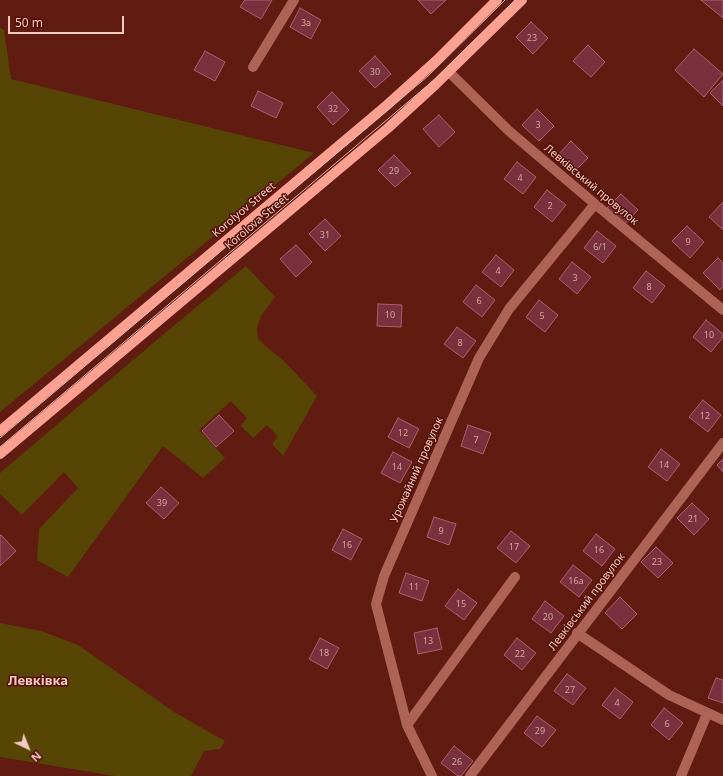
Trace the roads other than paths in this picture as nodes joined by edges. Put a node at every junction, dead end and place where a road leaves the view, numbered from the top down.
1 (294, 0) edge
2 (498, 0) edge
3 (522, 0) edge
4 (253, 67) dead end
5 (449, 72) junction
6 (595, 204) junction
7 (723, 310) edge
8 (0, 431) edge
9 (723, 443) edge
10 (0, 454) edge
11 (515, 577) dead end
12 (577, 633) junction
13 (707, 714) junction
14 (723, 720) edge
15 (407, 725) junction
16 (432, 776) edge
17 (470, 776) edge
18 (681, 776) edge

1 - 4 street
2 - 8 main road, Korolyov Street
3 - 5 main road, Korolova Street
5 - 6 street, Левківський провулок
5 - 10 main road, Korolova Street
6 - 7 street, Левківський провулок
6 - 15 street, Урожайний провулок
9 - 12 street, Левківський провулок
11 - 15 street
12 - 13 street
12 - 17 street, Левківський провулок
13 - 14 street
13 - 18 street
15 - 16 street, Урожайний провулок

